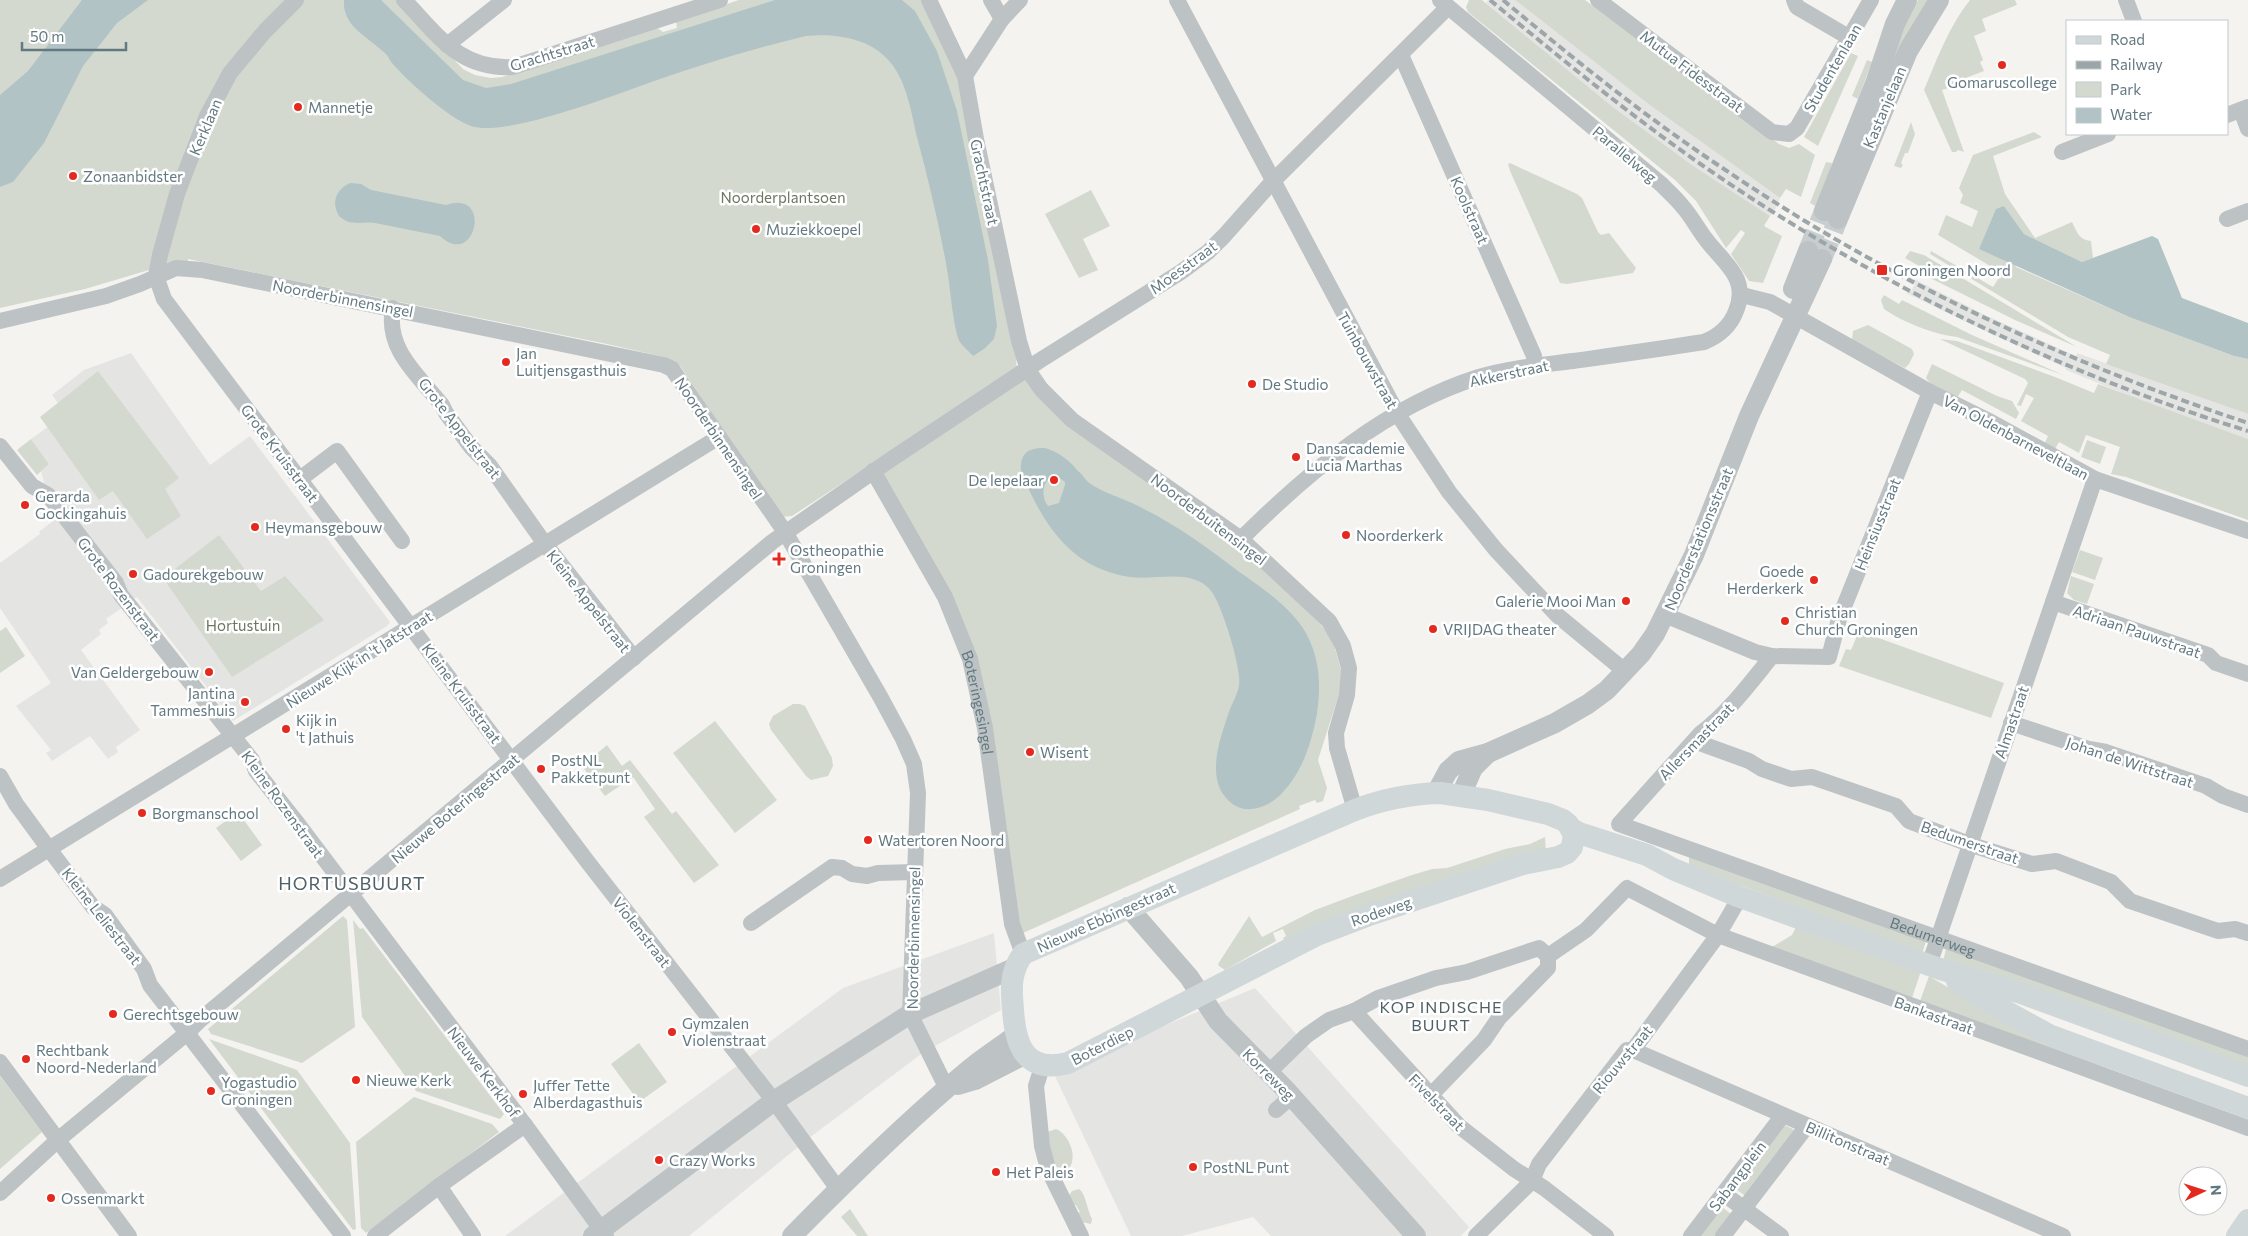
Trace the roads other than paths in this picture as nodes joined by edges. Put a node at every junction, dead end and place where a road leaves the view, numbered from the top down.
1 (296, 0) edge
2 (404, 0) edge
3 (504, 0) edge
4 (720, 0) edge
5 (929, 0) edge
6 (991, 0) edge
7 (1020, 0) edge
8 (1176, 0) edge
9 (1598, 0) edge
10 (1794, 0) edge
11 (1871, 0) edge
12 (1907, 0) edge
13 (1939, 0) edge
14 (2126, 0) edge
15 (701, 3) edge
16 (1444, 4) edge
17 (1002, 18) junction
18 (2134, 20) edge
19 (1850, 38) junction
20 (447, 45) junction
21 (1401, 55) junction
22 (965, 76) junction
23 (2239, 111) edge
24 (2248, 129) edge
25 (1789, 134) joint
26 (2105, 135) edge
27 (2062, 152) dead end
28 (1272, 182) junction
29 (2248, 211) edge
30 (2227, 219) dead end
31 (1815, 255) tunnel mouth
32 (156, 276) junction
33 (1742, 294) junction
34 (393, 308) junction
35 (1790, 314) junction
36 (0, 321) edge
37 (1536, 366) junction
38 (1028, 370) junction
39 (1930, 392) junction
40 (1397, 413) junction
41 (719, 437) junction
42 (0, 446) edge
43 (873, 471) junction
44 (300, 479) junction
45 (2095, 479) junction
46 (2248, 531) edge
47 (785, 532) junction
48 (1241, 539) junction
49 (402, 541) dead end
50 (545, 544) junction
51 (2053, 602) junction
52 (1665, 615) junction
53 (412, 626) junction
54 (1772, 656) junction
55 (634, 658) junction
56 (1626, 672) junction
57 (2248, 674) edge
58 (2012, 720) junction
59 (233, 737) junction
60 (1694, 742) junction
61 (1488, 753) junction
62 (513, 760) junction
63 (0, 776) edge
64 (1436, 794) junction
65 (1461, 795) junction
66 (2248, 805) edge
67 (1356, 810) junction
68 (1619, 824) joint
69 (1570, 839) junction
70 (1969, 844) junction
71 (50, 849) junction
72 (915, 872) junction
73 (0, 880) edge
74 (350, 895) junction
75 (1740, 897) junction
76 (1128, 907) junction
77 (751, 923) dead end
78 (2248, 933) edge
79 (1718, 935) junction
80 (1939, 937) junction
81 (1548, 956) junction
82 (1019, 961) junction
83 (1934, 967) junction
84 (1201, 995) junction
85 (1354, 1011) junction
86 (910, 1014) junction
87 (187, 1033) junction
88 (2248, 1049) edge
89 (1633, 1050) junction
90 (1028, 1051) junction
91 (0, 1062) edge
92 (1268, 1073) junction
93 (2248, 1076) edge
94 (947, 1089) junction
95 (1430, 1096) junction
96 (774, 1101) junction
97 (2248, 1108) edge
98 (1782, 1115) junction
99 (525, 1125) junction
100 (1808, 1126) junction
101 (2248, 1128) edge
102 (59, 1139) junction
103 (1532, 1180) junction
104 (439, 1186) junction
105 (838, 1189) junction
106 (0, 1194) edge
107 (1724, 1194) junction
108 (1745, 1209) junction
109 (2248, 1220) edge
110 (600, 1234) edge
111 (129, 1236) edge
112 (343, 1236) edge
113 (375, 1236) edge
114 (473, 1236) edge
115 (792, 1236) edge
116 (1081, 1236) edge
117 (1416, 1236) edge
118 (1476, 1236) edge
119 (1606, 1236) edge
120 (1691, 1236) edge
121 (1724, 1236) edge
122 (1781, 1236) edge
123 (2063, 1236) edge
124 (2238, 1236) edge

1 - 32 street, Kerklaan
2 - 20 street, Grachtstraat
3 - 20 street
4 - 15 street, Grachtstraat
5 - 22 street, Grachtstraat
6 - 17 street
7 - 17 street
8 - 28 street, Tuinbouwstraat
9 - 25 street, Mutua Fidesstraat
10 - 19 street
11 - 19 street, Studentenlaan
12 - 13 street, Kastanjelaan
14 - 18 street
15 - 20 street, Grachtstraat
16 - 21 street, Moesstraat
16 - 33 street, Parallelweg
17 - 22 street
19 - 25 street, Studentenlaan
21 - 28 street, Moesstraat
21 - 37 street, Koolstraat
22 - 38 street, Grachtstraat
23 - 24 street
26 - 27 street
28 - 38 street, Moesstraat
28 - 40 street, Tuinbouwstraat
29 - 30 street
31 - 35 street, Noorderstationsstraat
32 - 34 street, Noorderbinnensingel
32 - 36 street, Noorderbinnensingel
32 - 44 street, Grote Kruisstraat
33 - 35 street
33 - 37 street, Akkerstraat
34 - 41 street, Noorderbinnensingel
34 - 50 street, Grote Appelstraat
35 - 39 street, Van Oldenbarneveltlaan
35 - 52 street, Noorderstationsstraat
37 - 40 street, Akkerstraat
38 - 43 street, Moesstraat
38 - 48 street, Noorderbuitensingel
39 - 45 street, Van Oldenbarneveltlaan
39 - 54 street, Heinsiusstraat
40 - 48 street, Akkerstraat
40 - 56 street, Tuinbouwstraat
41 - 47 street, Noorderbinnensingel
41 - 50 street, Nieuwe Kijk in 't Jatstraat
42 - 59 street, Grote Rozenstraat
43 - 47 street, Nieuwe Boteringestraat
43 - 82 street, Boteringesingel
44 - 49 street
44 - 53 street, Grote Kruisstraat
45 - 46 street, Van Oldenbarneveltlaan
45 - 51 street, Almastraat
47 - 55 street, Nieuwe Boteringestraat
47 - 72 street, Noorderbinnensingel
48 - 67 street, Noorderbuitensingel
50 - 53 street, Nieuwe Kijk in 't Jatstraat
50 - 55 street, Kleine Appelstraat
51 - 57 street, Adriaan Pauwstraat
51 - 58 street, Almastraat
52 - 54 street
52 - 56 street, Noorderstationsstraat
53 - 59 street, Nieuwe Kijk in 't Jatstraat
53 - 62 street, Kleine Kruisstraat
54 - 60 street, Allersmastraat
55 - 62 street, Nieuwe Boteringestraat
56 - 61 street, Noorderstationsstraat
58 - 66 street, Johan de Wittstraat
58 - 70 street, Almastraat
59 - 71 street, Nieuwe Kijk in 't Jatstraat
59 - 74 street, Kleine Rozenstraat
60 - 68 street, Allersmastraat
60 - 70 street, Bedumerstraat
61 - 64 street, Noorderstationsstraat
61 - 65 street, Noorderstationsstraat
62 - 74 street, Nieuwe Boteringestraat
62 - 96 street, Violenstraat
63 - 71 street, Kleine Leliestraat
64 - 65 main road, Nieuwe Ebbingestraat
64 - 67 main road, Nieuwe Ebbingestraat
65 - 69 main road, Nieuwe Ebbingestraat
67 - 76 main road, Nieuwe Ebbingestraat
68 - 80 street, Bedumerweg
69 - 75 main road, Bedumerweg
69 - 84 main road, Rodeweg
70 - 78 street, Bedumerstraat
70 - 80 street, Almastraat
71 - 73 street, Nieuwe Kijk in 't Jatstraat
71 - 87 street, Kleine Leliestraat
72 - 77 street
72 - 86 street, Noorderbinnensingel
74 - 87 street, Nieuwe Boteringestraat
74 - 99 street, Nieuwe Kerkhof
75 - 79 street, Riouwstraat
75 - 83 main road, Bedumerweg
76 - 82 main road, Nieuwe Ebbingestraat
76 - 84 street, Korreweg
79 - 81 street, Bankastraat
79 - 89 street, Riouwstraat
79 - 101 street, Bankastraat
80 - 83 street, Almastraat
80 - 88 street, Bedumerweg
81 - 85 street
81 - 95 street
82 - 86 street, Nieuwe Ebbingestraat
82 - 90 main road, Boteringesingel
83 - 93 main road, Bedumerweg
83 - 97 main road, Bedumerweg
84 - 90 main road, Boterdiep
84 - 92 street, Korreweg
85 - 92 street
85 - 95 street, Fivelstraat
86 - 94 street, Noorderbinnensingel
86 - 96 street, Nieuwe Ebbingestraat
87 - 102 street, Nieuwe Boteringestraat
87 - 112 street
89 - 98 street, Billitonstraat
89 - 103 street, Riouwstraat
90 - 94 street
90 - 116 street
91 - 102 street
92 - 117 street, Korreweg
94 - 105 street
95 - 103 street, Fivelstraat
96 - 105 street, Violenstraat
96 - 110 street, Nieuwe Ebbingestraat
98 - 100 street, Billitonstraat
98 - 107 street, Sabangplein
99 - 104 street, Nieuwe Kerkhof
99 - 110 street
100 - 108 street, Sabangplein
100 - 123 street, Billitonstraat
102 - 106 street, Nieuwe Boteringestraat
102 - 111 street
103 - 118 street, Riouwstraat
103 - 119 street, Fivelstraat
104 - 113 street, Nieuwe Kerkhof
104 - 114 street
105 - 115 street
107 - 108 street
107 - 120 street, Sabangplein
108 - 121 street, Sabangplein
108 - 122 street
109 - 124 main road

